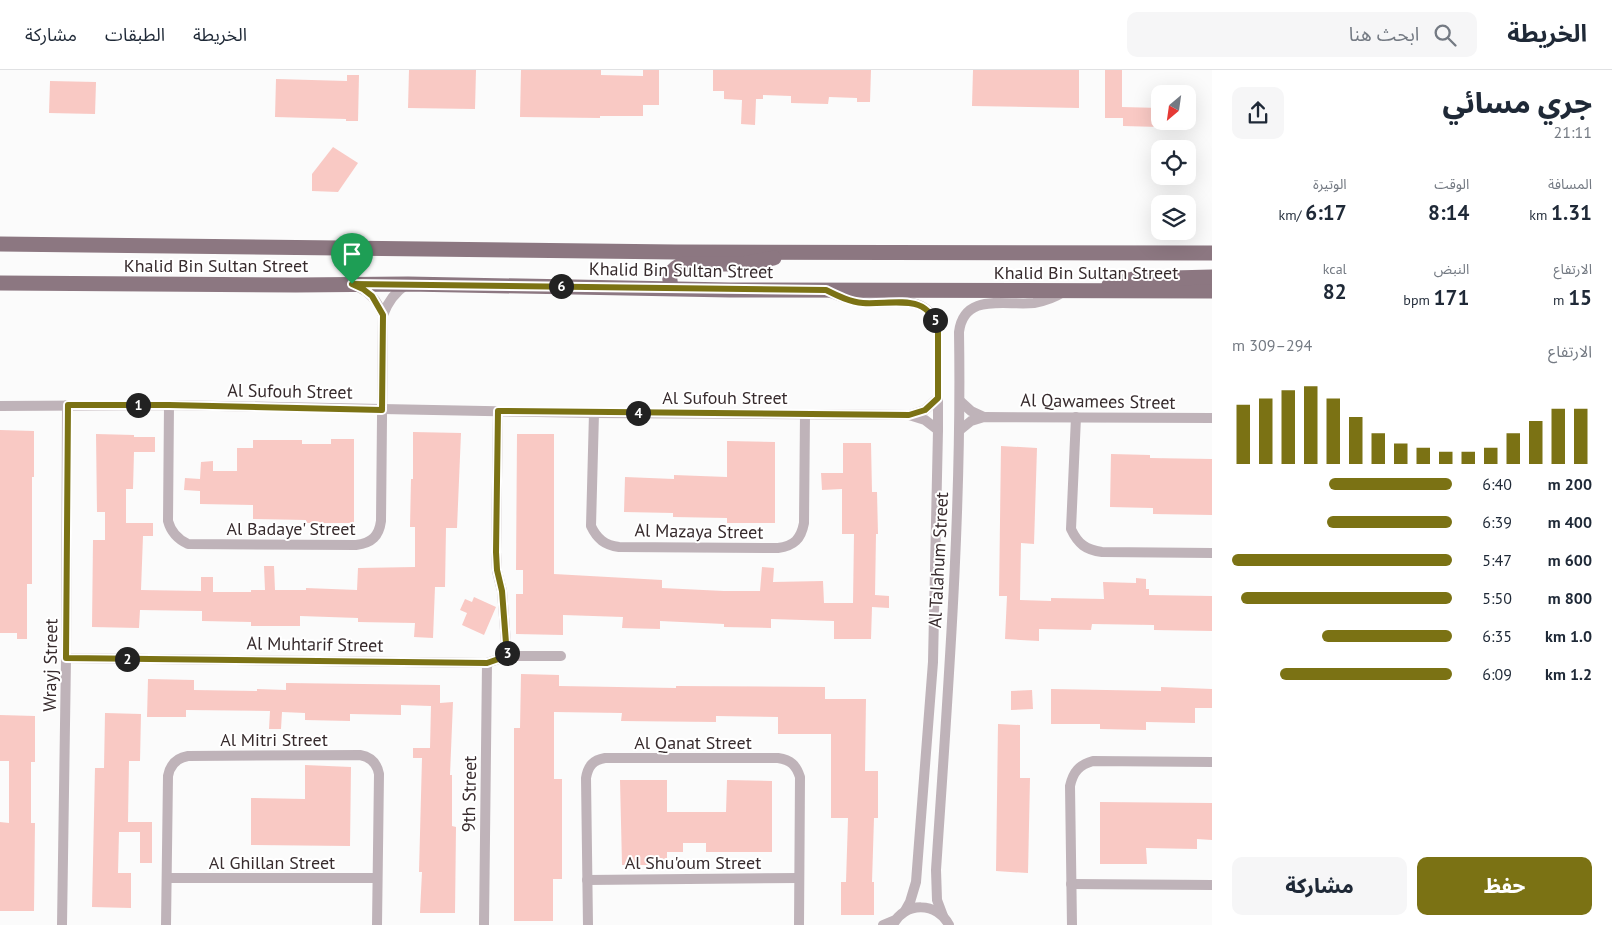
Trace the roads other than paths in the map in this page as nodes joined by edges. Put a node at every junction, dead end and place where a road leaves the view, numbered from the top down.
1 (0, 244) edge
2 (792, 251) junction
3 (1212, 253) edge
4 (1212, 277) edge
5 (0, 283) edge
6 (352, 284) junction
7 (408, 284) junction
8 (672, 288) junction
9 (826, 290) junction
10 (1068, 290) junction
11 (1099, 290) junction
12 (1212, 291) edge
13 (383, 315) junction
14 (938, 398) junction
15 (960, 401) junction
16 (68, 405) junction
17 (169, 405) junction
18 (0, 406) edge
19 (382, 410) junction
20 (498, 411) junction
21 (594, 413) junction
22 (805, 414) junction
23 (909, 415) junction
24 (984, 416) junction
25 (1076, 417) junction
26 (1212, 418) edge
27 (938, 430) junction
28 (960, 430) junction
29 (1212, 553) edge
30 (507, 656) junction
31 (561, 656) dead end
32 (66, 658) junction
33 (487, 663) junction
34 (1212, 762) edge
35 (167, 878) junction
36 (377, 878) junction
37 (799, 878) junction
38 (587, 880) junction
39 (1071, 884) junction
40 (1212, 885) edge
41 (905, 911) junction
42 (894, 922) edge
43 (948, 922) edge
44 (62, 925) edge
45 (166, 925) edge
46 (377, 925) edge
47 (484, 925) edge
48 (588, 925) edge
49 (799, 925) edge
50 (883, 925) edge
51 (1072, 925) edge

1 - 2 main road, Khalid Bin Sultan Street
2 - 3 main road, Khalid Bin Sultan Street
2 - 8 main road
4 - 11 main road
5 - 6 main road, Khalid Bin Sultan Street
6 - 7 main road, Khalid Bin Sultan Street
6 - 13 street
7 - 8 main road, Khalid Bin Sultan Street
7 - 13 street, Al Badaye' Street
8 - 9 main road, Khalid Bin Sultan Street
9 - 10 main road, Khalid Bin Sultan Street
9 - 14 street, Al Talahum Street
10 - 11 main road, Khalid Bin Sultan Street
10 - 15 street, Al Talahum Street
11 - 12 main road, Khalid Bin Sultan Street
13 - 19 street, Al Badaye' Street
14 - 23 street, Al Sufouh Street
14 - 27 street, Al Talahum Street
15 - 24 street, Al Qawamees Street
15 - 28 street, Al Talahum Street
16 - 17 street, Al Sufouh Street
16 - 18 street, Al Sufouh Street
16 - 32 street, Wrayj Street
17 - 19 street, Al Sufouh Street
17 - 19 street, Al Badaye' Street
19 - 20 street, Al Sufouh Street
20 - 21 street, Al Sufouh Street
20 - 30 street
21 - 22 street, Al Sufouh Street
21 - 22 street, Al Mazaya Street
22 - 23 street, Al Sufouh Street
23 - 27 street, Al Sufouh Street
24 - 25 street, Al Qawamees Street
24 - 28 street, Al Qawamees Street
25 - 26 street, Al Qawamees Street
25 - 29 street
27 - 41 street, Al Talahum Street
28 - 43 street, Al Talahum Street
30 - 31 street, Al Muhtarif Street
30 - 33 street, Al Muhtarif Street
32 - 33 street, Al Muhtarif Street
32 - 44 street, Wrayj Street
33 - 47 street, 9th Street
34 - 39 street
35 - 36 street, Al Ghillan Street
35 - 36 street, Al Mitri Street
35 - 45 street, Al Mitri Street
36 - 46 street, Al Mitri Street
37 - 38 street, Al Shu'oum Street
37 - 38 street, Al Qanat Street
37 - 49 street, Al Qanat Street
38 - 48 street, Al Qanat Street
39 - 40 street
39 - 51 street
41 - 42 street
41 - 43 street
42 - 50 street

